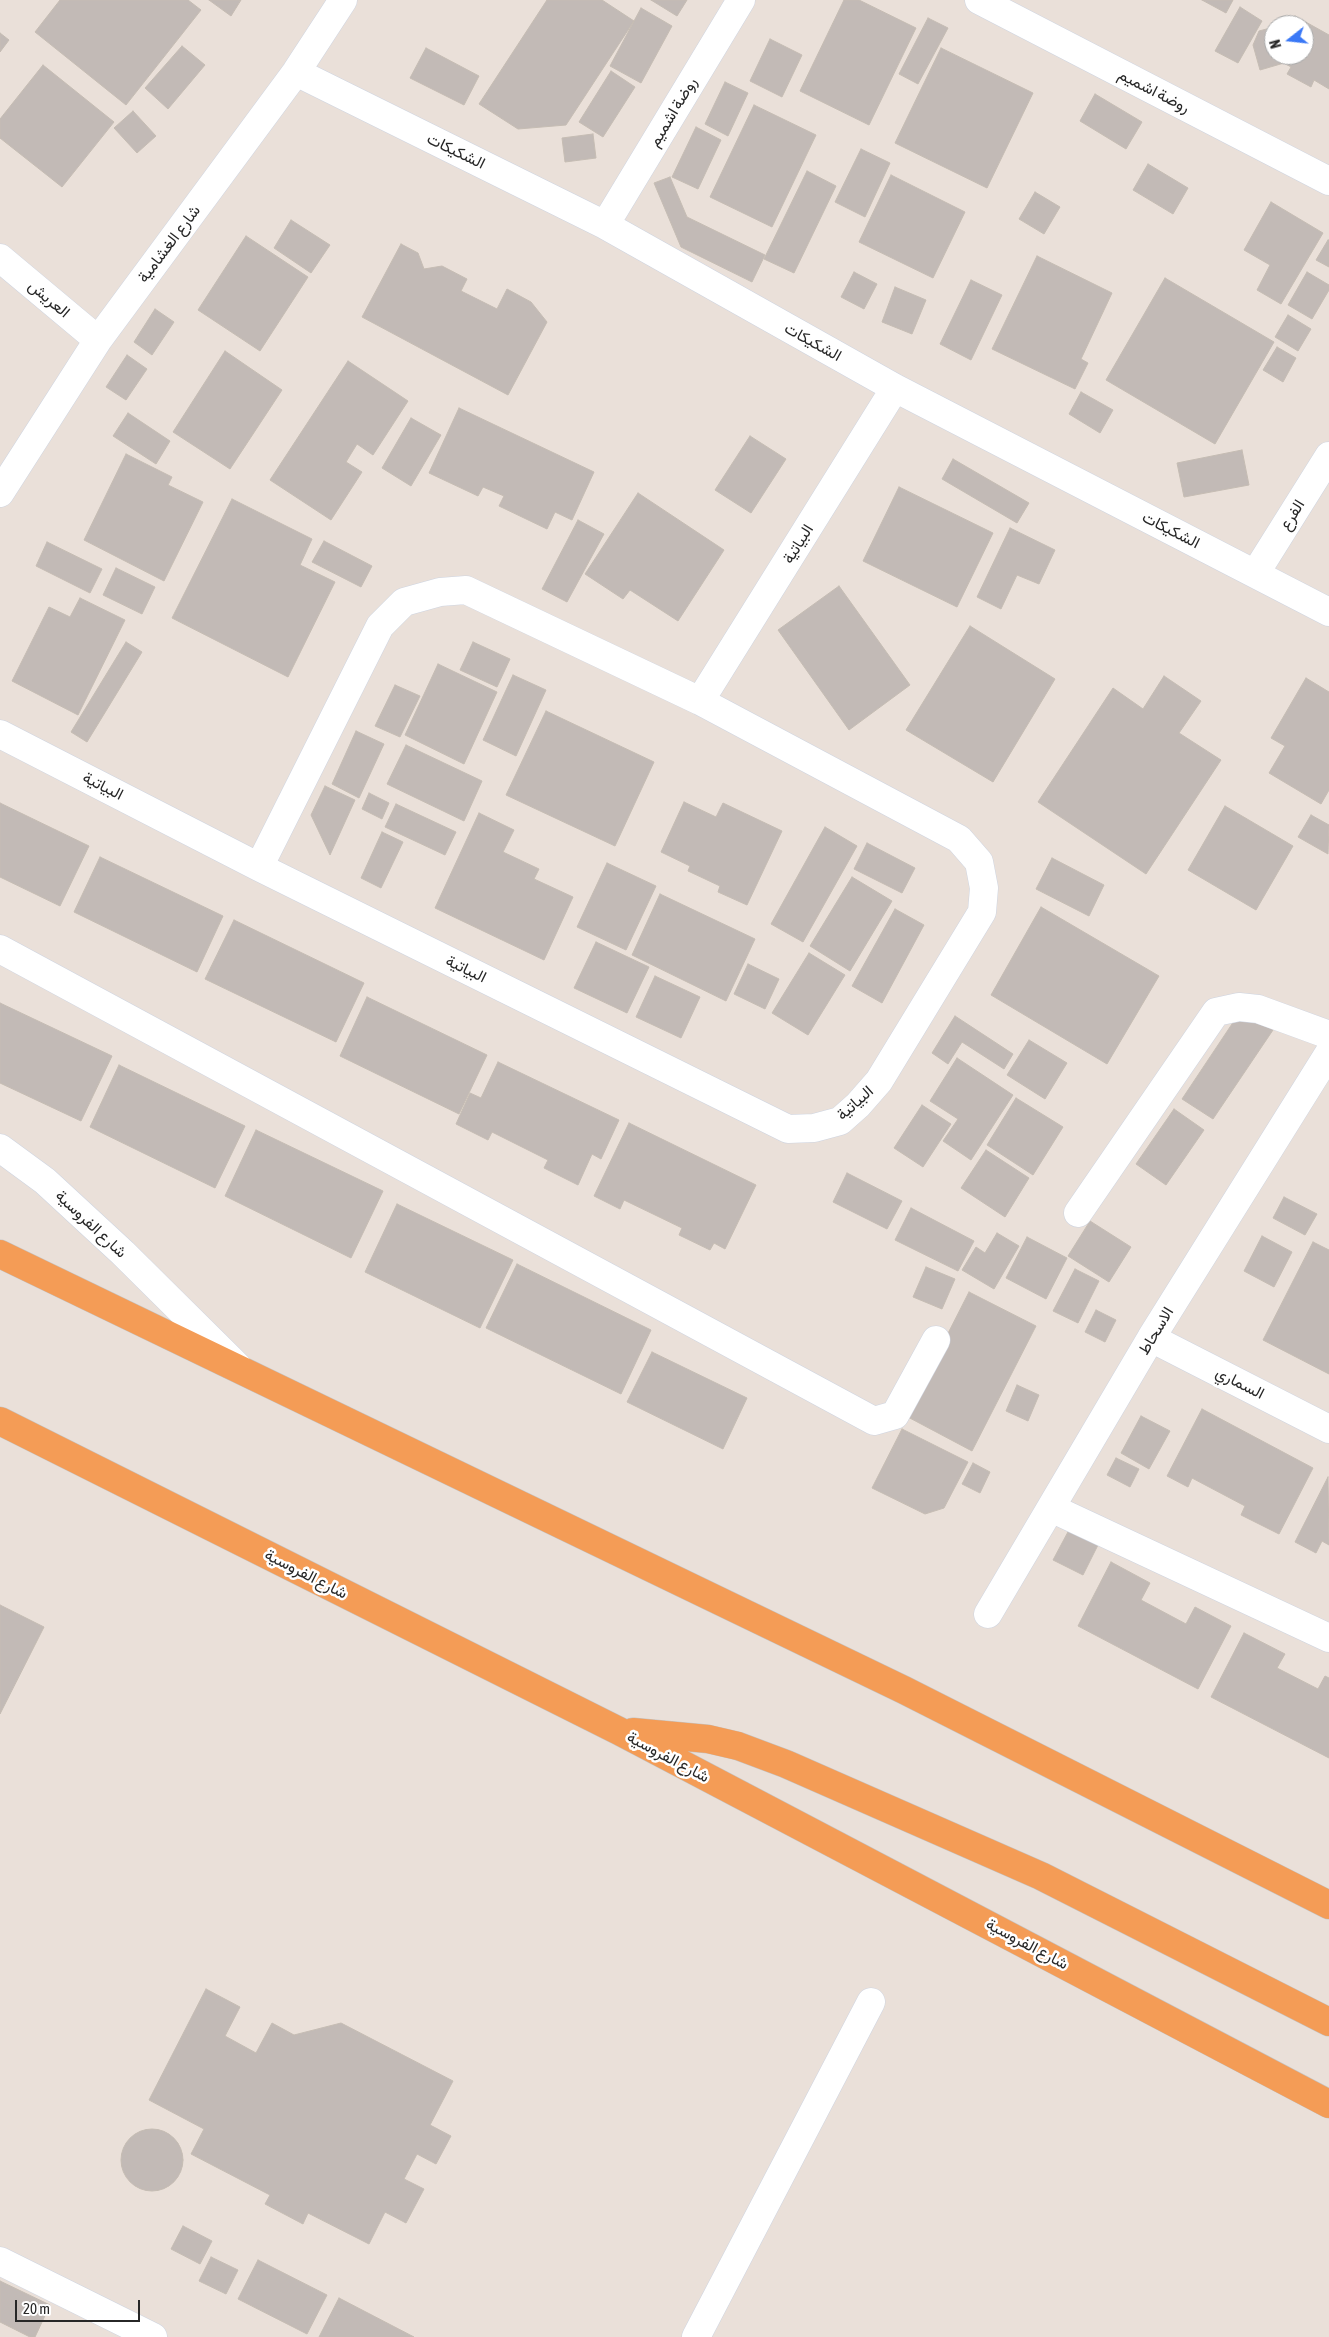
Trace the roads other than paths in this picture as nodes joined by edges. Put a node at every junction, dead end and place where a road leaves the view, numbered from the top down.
1 (343, 0) edge
2 (741, 0) edge
3 (979, 0) edge
4 (296, 72) junction
5 (1329, 181) edge
6 (605, 225) junction
7 (0, 258) edge
8 (98, 340) junction
9 (895, 388) junction
10 (1329, 456) edge
11 (0, 493) edge
12 (1255, 574) junction
13 (1329, 612) edge
14 (700, 701) junction
15 (0, 734) edge
16 (260, 867) junction
17 (0, 949) edge
18 (1329, 1035) edge
19 (1329, 1053) edge
20 (0, 1148) edge
21 (1078, 1213) dead end
22 (0, 1254) edge
23 (1151, 1338) junction
24 (936, 1340) dead end
25 (240, 1370) junction
26 (0, 1421) edge
27 (1329, 1428) edge
28 (1051, 1508) junction
29 (988, 1614) dead end
30 (1329, 1638) edge
31 (619, 1731) junction
32 (1329, 1905) edge
33 (871, 2002) dead end
34 (1329, 2022) edge
35 (1329, 2104) edge
36 (0, 2261) edge
37 (153, 2337) edge
38 (696, 2337) edge

1 - 4 street, شارع الغشامية
2 - 6 street, روضة اشميم
3 - 5 street, روضة اشميم
4 - 6 street, الشكيكات
4 - 8 street, شارع الغشامية
6 - 9 street, الشكيكات
7 - 8 street, العريش
8 - 11 street, شارع الغشامية
9 - 12 street, الشكيكات
9 - 14 street, البياتية
10 - 12 street, الفرع
12 - 13 street, الشكيكات
14 - 16 street, البياتية
14 - 16 street, البياتية
15 - 16 street, البياتية
17 - 24 street
18 - 21 street
19 - 23 street, الاسحاط
20 - 25 street, شارع الفروسية
22 - 25 highway, شارع الفروسية
23 - 27 street, السماري
23 - 28 street, الاسحاط
25 - 32 highway, شارع الفروسية
26 - 31 highway, شارع الفروسية
28 - 29 street, الاسحاط
28 - 30 street
31 - 34 highway
31 - 35 highway, شارع الفروسية
33 - 38 street
36 - 37 street

